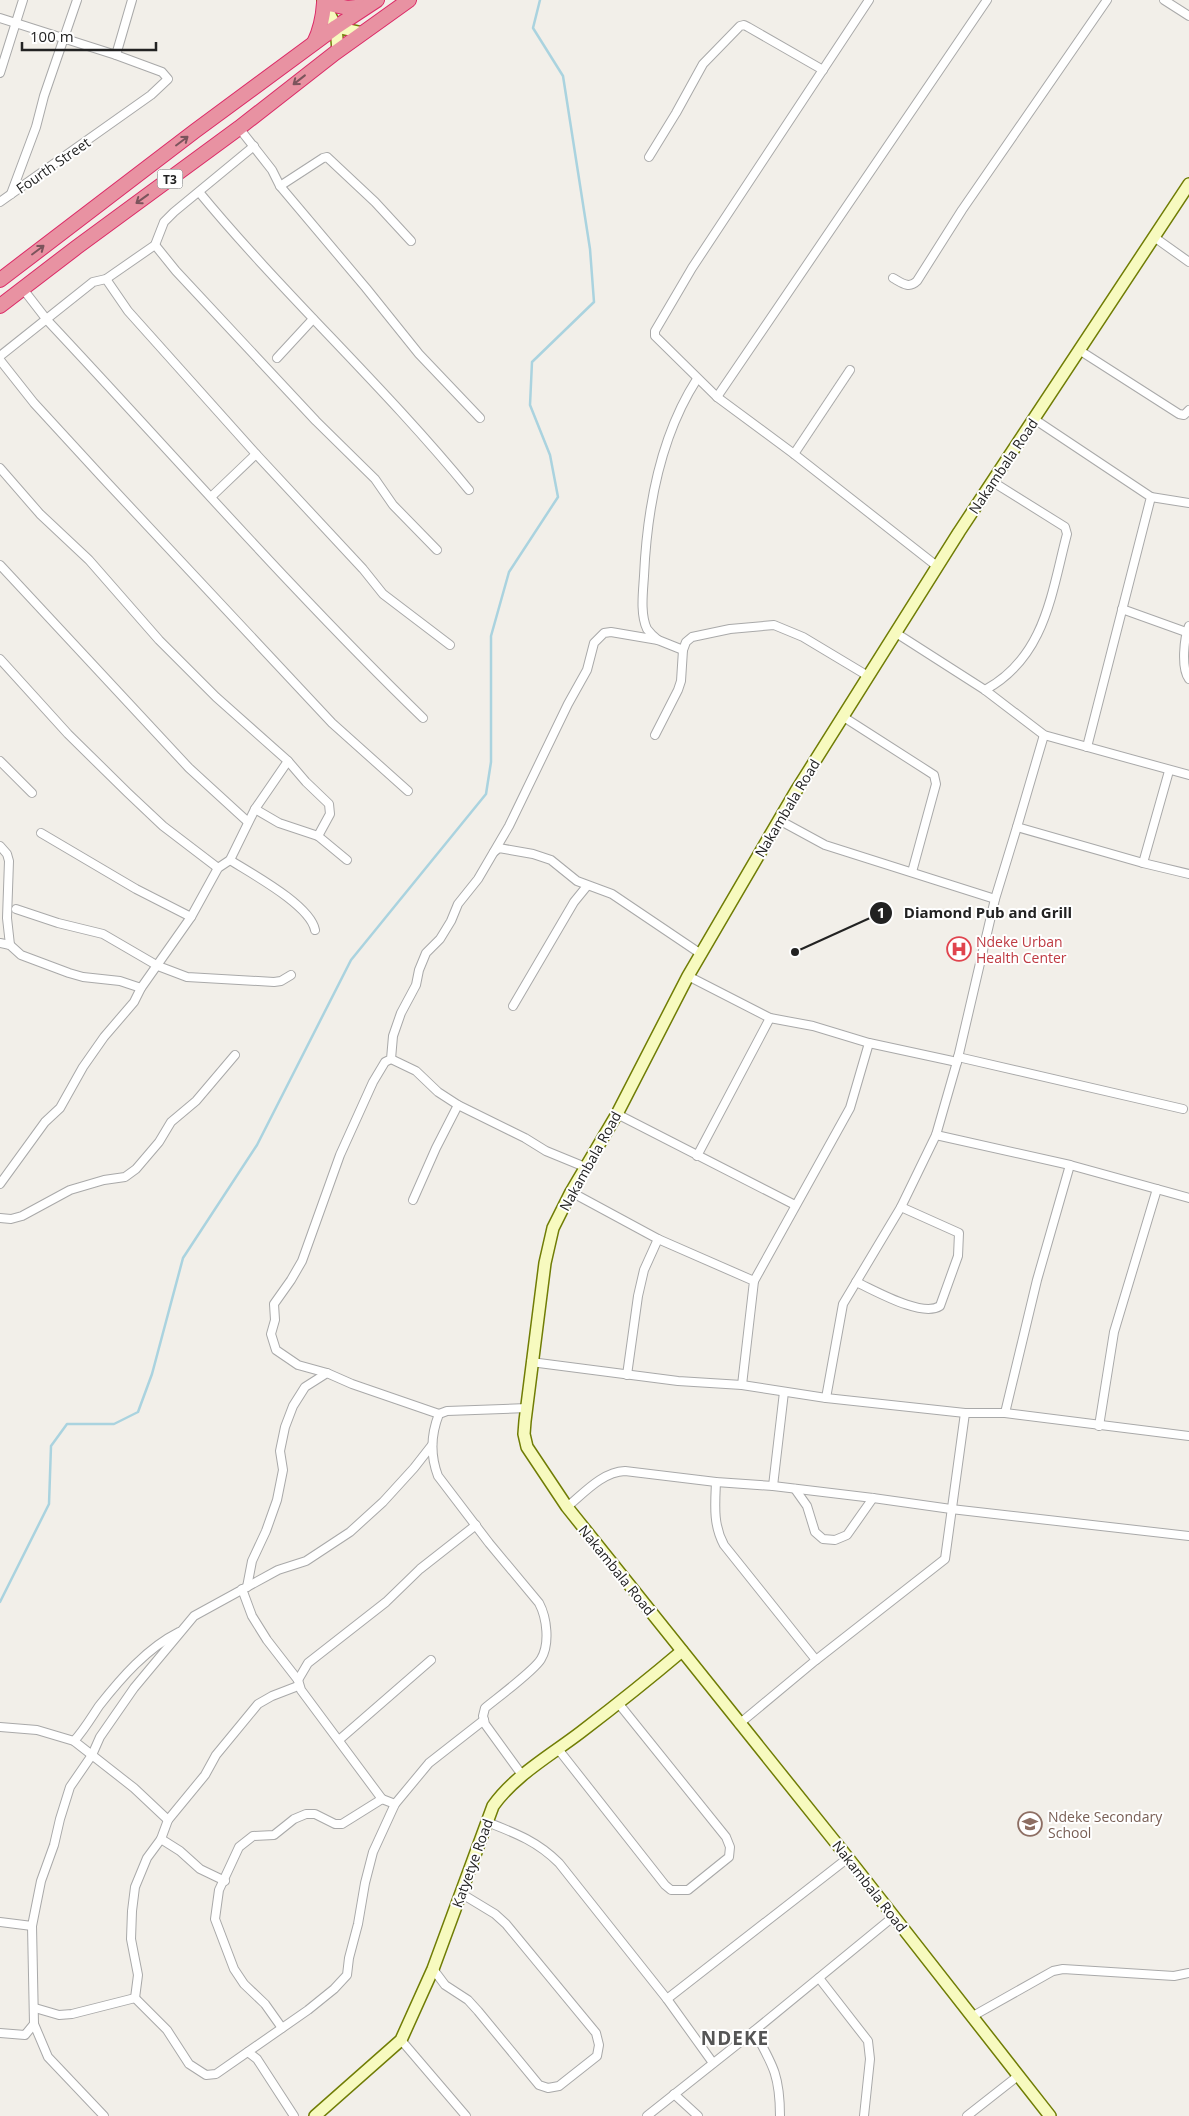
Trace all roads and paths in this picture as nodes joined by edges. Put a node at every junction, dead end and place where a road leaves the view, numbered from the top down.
1 (23, 0) edge
2 (77, 0) edge
3 (132, 0) edge
4 (409, 0) edge
5 (869, 0) edge
6 (987, 0) edge
7 (1107, 0) edge
8 (1164, 0) edge
9 (323, 1) edge
10 (375, 2) edge
11 (1189, 16) edge
12 (0, 18) edge
13 (16, 24) junction
14 (336, 27) junction
15 (363, 33) junction
16 (64, 38) junction
17 (313, 44) junction
18 (338, 50) junction
19 (116, 55) junction
20 (823, 70) junction
21 (0, 73) edge
22 (239, 128) junction
23 (254, 146) junction
24 (649, 157) dead end
25 (1189, 184) edge
26 (280, 186) junction
27 (199, 192) junction
28 (11, 194) junction
29 (0, 202) edge
30 (1154, 237) junction
31 (411, 241) dead end
32 (155, 246) junction
33 (1189, 262) edge
34 (893, 278) dead end
35 (106, 279) junction
36 (0, 280) edge
37 (23, 289) junction
38 (0, 306) edge
39 (313, 319) junction
40 (47, 320) junction
41 (1080, 350) junction
42 (0, 358) edge
43 (277, 358) dead end
44 (850, 370) dead end
45 (698, 379) junction
46 (717, 397) junction
47 (1189, 410) edge
48 (480, 418) dead end
49 (1034, 419) junction
50 (256, 454) junction
51 (794, 454) junction
52 (0, 468) edge
53 (993, 482) junction
54 (469, 490) dead end
55 (211, 497) junction
56 (1151, 497) junction
57 (1189, 503) edge
58 (437, 550) dead end
59 (0, 565) edge
60 (938, 566) junction
61 (1122, 609) junction
62 (1188, 629) edge
63 (896, 633) junction
64 (658, 640) junction
65 (450, 645) dead end
66 (683, 650) junction
67 (0, 659) edge
68 (868, 676) junction
69 (1189, 679) edge
70 (985, 690) junction
71 (842, 716) junction
72 (423, 718) dead end
73 (655, 734) dead end
74 (1044, 735) junction
75 (1087, 746) junction
76 (0, 761) edge
77 (288, 761) junction
78 (1169, 771) junction
79 (1189, 775) edge
80 (408, 791) dead end
81 (32, 793) dead end
82 (255, 809) junction
83 (779, 820) junction
84 (248, 822) junction
85 (1017, 827) junction
86 (41, 833) dead end
87 (318, 836) junction
88 (0, 846) edge
89 (494, 852) junction
90 (230, 860) junction
91 (347, 860) dead end
92 (1143, 863) junction
93 (218, 868) junction
94 (912, 872) junction
95 (1189, 874) edge
96 (588, 886) junction
97 (995, 899) junction
98 (16, 909) dead end
99 (191, 917) junction
100 (315, 930) dead end
101 (0, 942) edge
102 (10, 945) junction
103 (701, 954) junction
104 (158, 966) junction
105 (290, 975) dead end
106 (688, 976) junction
107 (142, 988) junction
108 (513, 1006) dead end
109 (770, 1018) junction
110 (869, 1043) junction
111 (235, 1055) dead end
112 (391, 1059) junction
113 (958, 1060) junction
114 (458, 1105) junction
115 (1183, 1109) dead end
116 (617, 1114) junction
117 (936, 1135) junction
118 (696, 1156) junction
119 (1070, 1165) junction
120 (585, 1167) junction
121 (1, 1181) edge
122 (1157, 1189) junction
123 (570, 1192) junction
124 (1189, 1198) edge
125 (413, 1200) dead end
126 (795, 1205) junction
127 (901, 1206) junction
128 (0, 1218) edge
129 (658, 1239) junction
130 (754, 1281) junction
131 (856, 1282) junction
132 (531, 1362) junction
133 (327, 1373) junction
134 (627, 1375) junction
135 (742, 1385) junction
136 (784, 1392) junction
137 (826, 1398) junction
138 (526, 1408) junction
139 (965, 1413) junction
140 (1005, 1413) junction
141 (440, 1414) junction
142 (1099, 1426) junction
143 (1189, 1436) edge
144 (432, 1445) junction
145 (716, 1482) junction
146 (773, 1486) junction
147 (795, 1489) junction
148 (873, 1498) junction
149 (567, 1507) junction
150 (951, 1509) junction
151 (476, 1526) junction
152 (1189, 1536) edge
153 (244, 1588) junction
154 (181, 1632) junction
155 (682, 1652) junction
156 (431, 1660) dead end
157 (816, 1660) junction
158 (298, 1683) junction
159 (619, 1704) junction
160 (484, 1720) junction
161 (739, 1724) junction
162 (0, 1727) edge
163 (338, 1740) junction
164 (74, 1741) junction
165 (558, 1749) junction
166 (92, 1755) junction
167 (522, 1776) junction
168 (382, 1799) junction
169 (395, 1804) junction
170 (168, 1820) junction
171 (487, 1822) junction
172 (161, 1839) junction
173 (848, 1858) junction
174 (225, 1881) junction
175 (462, 1894) junction
176 (893, 1917) junction
177 (0, 1922) edge
178 (32, 1926) junction
179 (433, 1969) junction
180 (1189, 1973) edge
181 (819, 1978) junction
182 (135, 1998) junction
183 (667, 1999) junction
184 (35, 2008) junction
185 (973, 2016) junction
186 (34, 2024) junction
187 (282, 2028) junction
188 (754, 2031) junction
189 (0, 2033) edge
190 (401, 2040) junction
191 (248, 2052) junction
192 (713, 2063) junction
193 (1018, 2076) junction
194 (674, 2094) junction
195 (104, 2116) edge
196 (294, 2116) edge
197 (315, 2116) edge
198 (466, 2116) edge
199 (647, 2116) edge
200 (698, 2116) edge
201 (780, 2116) edge
202 (864, 2116) edge
203 (967, 2116) edge
204 (1050, 2116) edge

1 - 13 street
2 - 16 street
3 - 19 street
4 - 15 highway, T3
5 - 20 street
6 - 46 street
7 - 34 street
8 - 11 street
9 - 10 highway
9 - 14 main road
9 - 17 highway
10 - 14 highway, T3
12 - 13 street
13 - 16 street
13 - 21 street
14 - 15 main road
14 - 17 highway, T3
14 - 18 main road
15 - 18 highway, T3
16 - 19 street
16 - 28 street
36 -> 17 highway, T3
18 -> 22 highway, T3
19 - 28 street, Fourth Street
20 - 24 street
20 - 45 street
22 - 23 street
22 -> 37 highway, T3
23 - 26 street
23 - 27 street
25 - 30 main road, Nakambala Road
26 - 31 street
26 - 48 street
27 - 32 street
27 - 39 street
28 - 29 street, Fourth Street
30 - 33 street
30 - 41 main road, Nakambala Road
32 - 35 street
32 - 58 street
35 - 40 street
35 - 50 street
37 - 38 highway, T3
37 - 40 street
39 - 43 street
39 - 54 street
40 - 42 street
40 - 55 street
41 - 47 street
41 - 49 main road, Nakambala Road
42 - 80 street
44 - 51 street
45 - 46 street
45 - 64 street
46 - 51 street
49 - 53 main road, Nakambala Road
49 - 56 street
50 - 55 street
50 - 65 street
51 - 60 street
52 - 77 street
53 - 60 main road, Nakambala Road
53 - 70 street
55 - 72 street
56 - 57 street
56 - 61 street
59 - 84 street
60 - 63 main road, Nakambala Road
61 - 62 street
61 - 75 street
62 - 69 street
63 - 68 main road, Nakambala Road
63 - 70 street
64 - 66 street
64 - 89 street
66 - 68 street
66 - 73 street
67 - 93 street
68 - 71 main road, Nakambala Road
70 - 74 street
71 - 83 main road, Nakambala Road
71 - 94 street
74 - 75 street
74 - 85 street
75 - 78 street
76 - 81 street
77 - 82 street
77 - 87 street
78 - 79 street
78 - 92 street
82 - 84 street
82 - 87 street
83 - 94 street
83 - 103 main road, Nakambala Road
84 - 90 street
85 - 92 street
85 - 97 street
86 - 99 street
87 - 91 street
88 - 102 street
89 - 96 street
89 - 112 street
90 - 93 street
90 - 100 street
92 - 95 street
93 - 99 street
94 - 97 street
96 - 103 street
96 - 108 street
97 - 113 street
98 - 104 street
99 - 104 street
101 - 102 street
102 - 107 street
103 - 106 main road, Nakambala Road
104 - 105 street
104 - 107 street
106 - 109 street
106 - 116 main road, Nakambala Road
107 - 121 street
109 - 110 street
109 - 118 street
110 - 113 street
110 - 126 street
111 - 128 street
112 - 114 street
112 - 133 street
113 - 115 street
113 - 117 street
114 - 120 street
114 - 125 street
116 - 118 street
116 - 120 main road, Nakambala Road
117 - 119 street
117 - 127 street
118 - 126 street
119 - 122 street
119 - 140 street
120 - 123 main road, Nakambala Road
122 - 124 street
122 - 142 street
123 - 129 street
123 - 132 main road, Nakambala Road
126 - 130 street
127 - 131 street
127 - 131 street
129 - 130 street
129 - 134 street
130 - 135 street
131 - 137 street
132 - 134 street
132 - 138 main road, Nakambala Road
133 - 141 street
133 - 153 street
134 - 135 street
135 - 136 street
136 - 137 street
136 - 146 street
137 - 139 street
138 - 141 street
138 - 149 main road, Nakambala Road
139 - 140 street
139 - 150 street
140 - 142 street
141 - 144 street
142 - 143 street
144 - 151 street
144 - 153 street
145 - 146 street
145 - 149 street
145 - 157 street
146 - 147 street
147 - 148 street
147 - 148 street
148 - 150 street
149 - 155 main road, Nakambala Road
150 - 152 street
150 - 157 street
151 - 158 street
151 - 160 street
153 - 154 street
153 - 158 street
154 - 164 street
154 - 166 street
155 - 159 main road, Katyetye Road
155 - 161 main road, Nakambala Road
156 - 163 street
157 - 161 street
158 - 163 street
158 - 170 street
159 - 165 main road, Katyetye Road
159 - 165 street
160 - 167 street
160 - 169 street
161 - 173 main road, Nakambala Road
162 - 164 street
163 - 168 street
164 - 166 street
165 - 167 main road, Katyetye Road
166 - 170 street
166 - 178 street
167 - 171 main road, Katyetye Road
168 - 169 street
168 - 174 street
169 - 187 street
170 - 172 street
171 - 175 main road, Katyetye Road
171 - 183 street
172 - 174 street
172 - 182 street
173 - 176 main road, Nakambala Road
173 - 183 street
174 - 187 street
175 - 179 main road, Katyetye Road
175 - 179 street
176 - 181 street
176 - 185 main road, Nakambala Road
177 - 178 street
178 - 184 street
179 - 190 main road, Katyetye Road
180 - 185 street
181 - 188 street
181 - 202 street
182 - 184 street
182 - 191 street
183 - 192 street
184 - 186 street
185 - 193 main road, Nakambala Road
186 - 189 street
186 - 195 street
187 - 191 street
188 - 192 street
188 - 201 street
190 - 197 main road, Katyetye Road
190 - 198 street
191 - 196 street
192 - 194 street
193 - 203 street
193 - 204 main road, Nakambala Road
194 - 199 street
194 - 200 street

